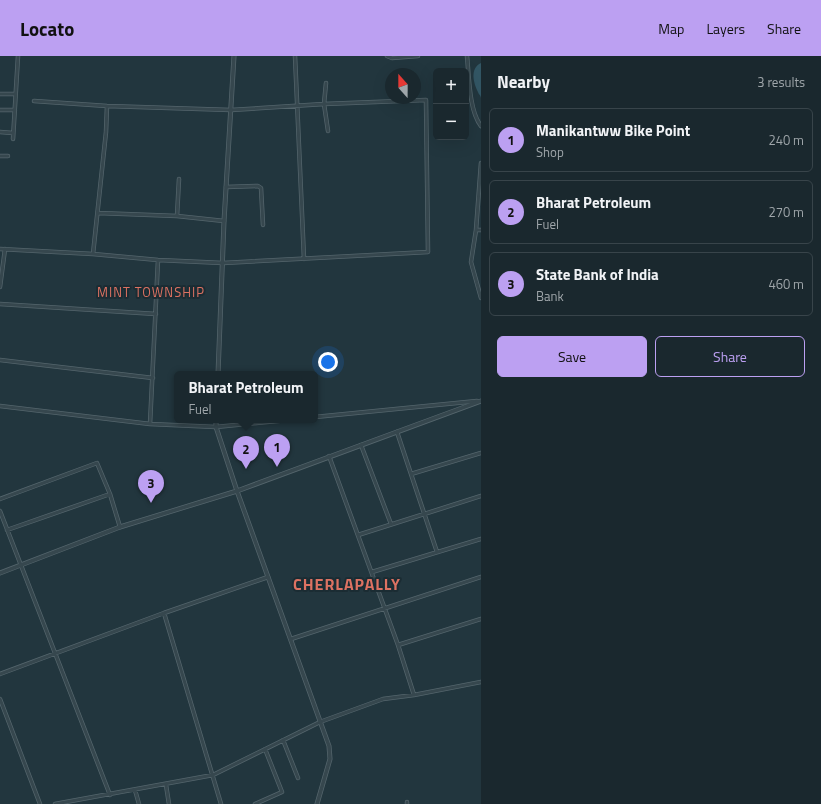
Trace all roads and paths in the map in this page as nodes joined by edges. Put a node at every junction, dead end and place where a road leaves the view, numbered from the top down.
1 (18, 56) edge
2 (234, 56) edge
3 (294, 56) edge
4 (387, 56) edge
5 (418, 56) edge
6 (467, 56) edge
7 (326, 83) dead end
8 (0, 94) edge
9 (15, 94) junction
10 (34, 101) dead end
11 (324, 104) junction
12 (107, 106) junction
13 (298, 106) junction
14 (0, 110) edge
15 (14, 110) junction
16 (231, 110) junction
17 (481, 126) edge
18 (328, 131) dead end
19 (0, 132) edge
20 (13, 133) junction
21 (12, 139) dead end
22 (0, 156) edge
23 (8, 156) dead end
24 (481, 163) edge
25 (179, 179) dead end
26 (226, 187) junction
27 (98, 213) junction
28 (177, 216) junction
29 (224, 221) junction
30 (263, 225) dead end
31 (476, 230) junction
32 (481, 230) edge
33 (0, 249) edge
34 (5, 249) junction
35 (93, 254) junction
36 (304, 259) junction
37 (158, 260) junction
38 (223, 263) junction
39 (0, 287) edge
40 (481, 298) edge
41 (0, 304) edge
42 (156, 314) junction
43 (0, 360) edge
44 (218, 371) edge
45 (153, 378) junction
46 (481, 401) edge
47 (0, 406) edge
48 (318, 417) edge
49 (216, 423) edge
50 (257, 423) edge
51 (150, 424) junction
52 (216, 427) junction
53 (397, 432) junction
54 (361, 445) junction
55 (481, 453) edge
56 (329, 456) junction
57 (411, 474) junction
58 (237, 491) junction
59 (110, 494) junction
60 (481, 496) edge
61 (0, 499) edge
62 (0, 511) edge
63 (425, 514) junction
64 (391, 524) junction
65 (120, 527) junction
66 (7, 530) junction
67 (358, 535) junction
68 (481, 538) edge
69 (438, 552) junction
70 (21, 566) junction
71 (372, 572) junction
72 (0, 573) edge
73 (268, 578) junction
74 (481, 578) edge
75 (385, 609) junction
76 (164, 613) junction
77 (481, 619) edge
78 (291, 639) junction
79 (398, 645) junction
80 (55, 653) junction
81 (0, 674) edge
82 (481, 682) edge
83 (414, 695) junction
84 (0, 699) edge
85 (320, 722) junction
86 (283, 740) junction
87 (265, 749) junction
88 (213, 775) junction
89 (298, 778) dead end
90 (166, 785) junction
91 (135, 790) junction
92 (110, 795) junction
93 (40, 804) edge
94 (55, 804) edge
95 (139, 804) edge
96 (170, 804) edge
97 (221, 804) edge
98 (255, 804) edge
99 (317, 804) edge

1 - 9 street
2 - 16 street
3 - 13 street
4 - 5 street
6 - 17 street
7 - 11 street
8 - 9 street
9 - 15 street
10 - 12 street
11 - 13 street
11 - 18 street
11 - 36 street
12 - 16 street
12 - 27 street
13 - 16 street
13 - 36 street
14 - 15 street
15 - 20 street
16 - 26 street
19 - 20 street
20 - 21 street
22 - 23 street
24 - 31 street
25 - 28 street
26 - 29 street
26 - 30 street
27 - 28 street
27 - 35 street
28 - 29 street
29 - 38 street
31 - 32 street
31 - 40 street
33 - 34 street
34 - 35 street
34 - 39 street
35 - 37 street
36 - 38 street
37 - 38 street
37 - 42 street
38 - 44 street
41 - 42 street
42 - 45 street
43 - 45 street
45 - 51 street
46 - 48 street
46 - 53 street
47 - 51 street
49 - 52 street
50 - 52 street
51 - 52 street
52 - 58 street
53 - 54 street
53 - 57 street
54 - 56 street
54 - 64 street
55 - 57 street
56 - 58 street
56 - 67 street
57 - 63 street
58 - 65 street
58 - 73 street
59 - 61 street
59 - 65 street
59 - 66 street
60 - 63 street
62 - 66 street
63 - 64 street
63 - 69 street
64 - 67 street
65 - 70 street
66 - 70 street
67 - 71 street
68 - 69 street
69 - 71 street
70 - 72 street
70 - 80 street
71 - 75 street
73 - 76 street
73 - 78 street
74 - 75 street
75 - 78 street
75 - 79 street
76 - 80 street
76 - 88 street
77 - 79 street
78 - 85 street
79 - 83 street
80 - 81 street
80 - 92 street
82 - 83 street
83 - 85 street
84 - 93 street
85 - 86 street
85 - 99 street
86 - 87 street
86 - 89 street
87 - 88 street
87 - 98 street
88 - 90 street
88 - 97 street
90 - 91 street
90 - 96 street
91 - 92 street
91 - 95 street
92 - 94 street

